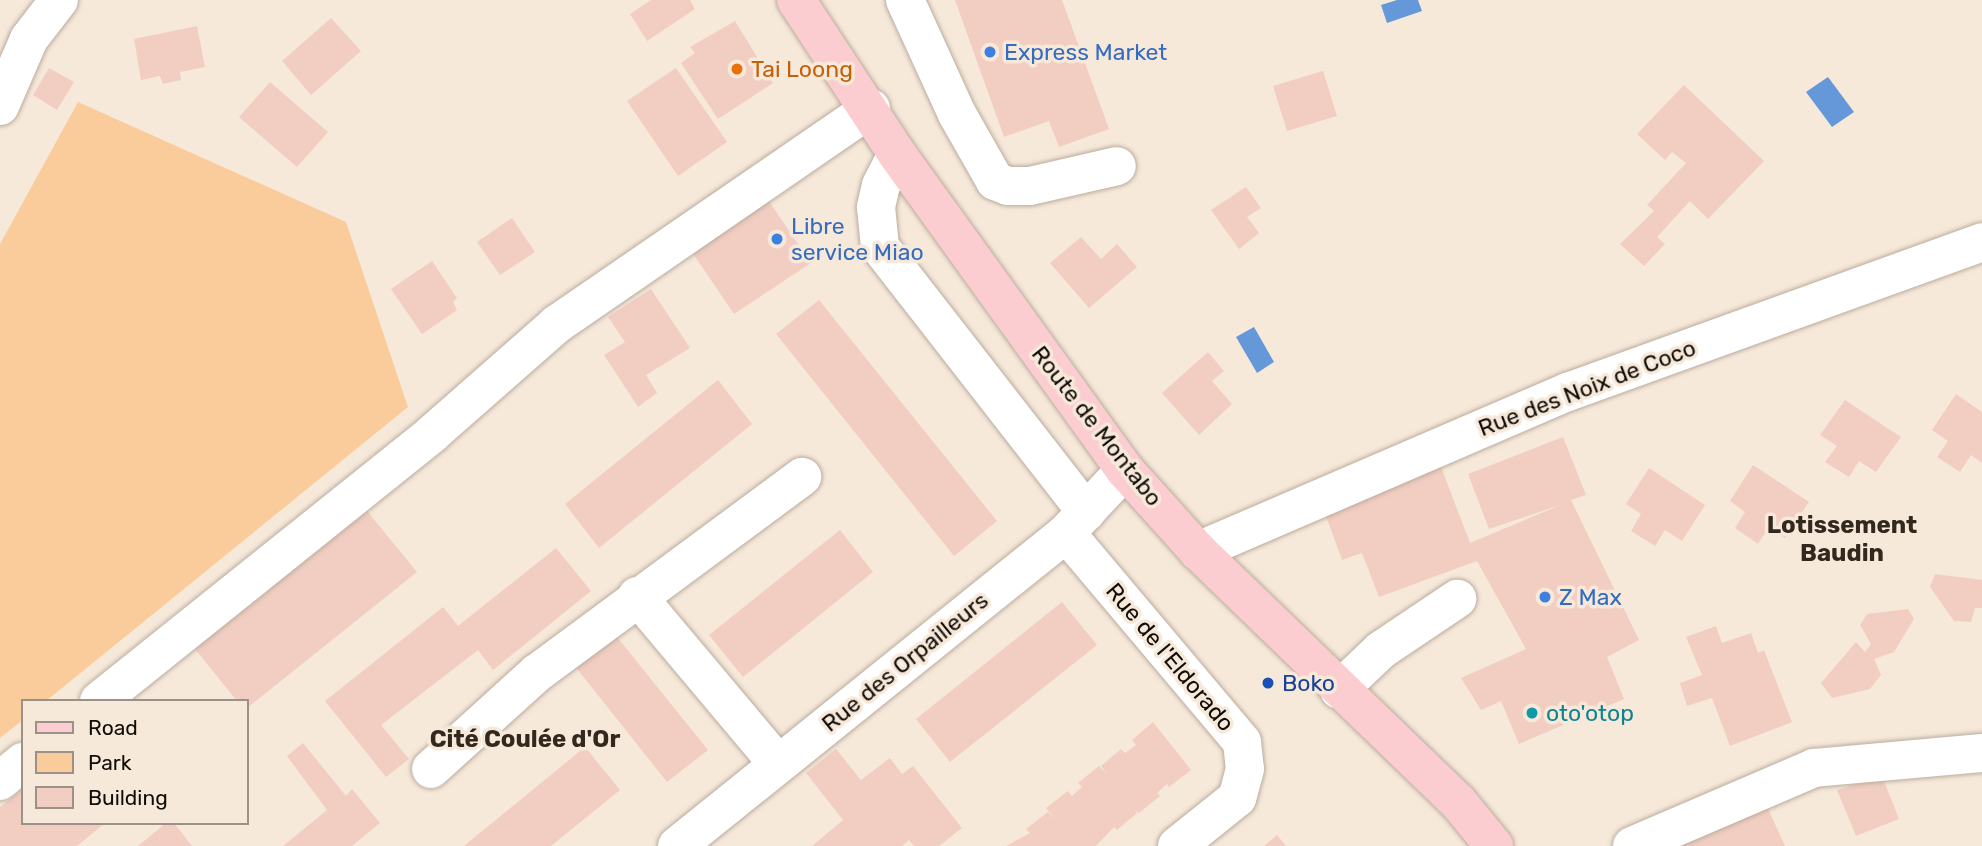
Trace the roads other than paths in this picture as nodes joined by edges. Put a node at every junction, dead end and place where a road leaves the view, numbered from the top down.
1 (59, 0) edge
2 (796, 0) edge
3 (905, 0) edge
4 (0, 106) edge
5 (871, 108) junction
6 (897, 154) junction
7 (1116, 166) dead end
8 (1982, 242) edge
9 (1125, 470) junction
10 (802, 477) dead end
11 (1076, 523) junction
12 (1198, 551) junction
13 (637, 596) junction
14 (1457, 599) dead end
15 (1339, 690) junction
16 (101, 699) edge
17 (1981, 757) edge
18 (21, 764) edge
19 (778, 764) junction
20 (432, 769) dead end
21 (0, 780) edge
22 (1458, 803) junction
23 (677, 846) edge
24 (1177, 846) edge
25 (1494, 846) edge
26 (1521, 846) edge
27 (1632, 846) edge

1 - 4 street
2 - 5 main road, Route de Montabo
3 - 7 street
5 - 6 main road, Route de Montabo
5 - 16 street
6 - 9 main road, Route de Montabo
6 - 11 street, Rue de l'Eldorado
8 - 12 street, Rue des Noix de Coco
9 - 11 street, Rue des Orpailleurs
9 - 12 main road, Route de Montabo
10 - 13 street
11 - 19 street, Rue des Orpailleurs
11 - 24 street, Rue de l'Eldorado
12 - 15 main road, Route de Montabo
13 - 19 street
13 - 20 street
14 - 15 street
15 - 22 main road, Route de Montabo
17 - 27 street
18 - 21 street
19 - 23 street, Rue des Orpailleurs
22 - 25 main road, Route de Montabo
22 - 26 main road, Route de Montabo

